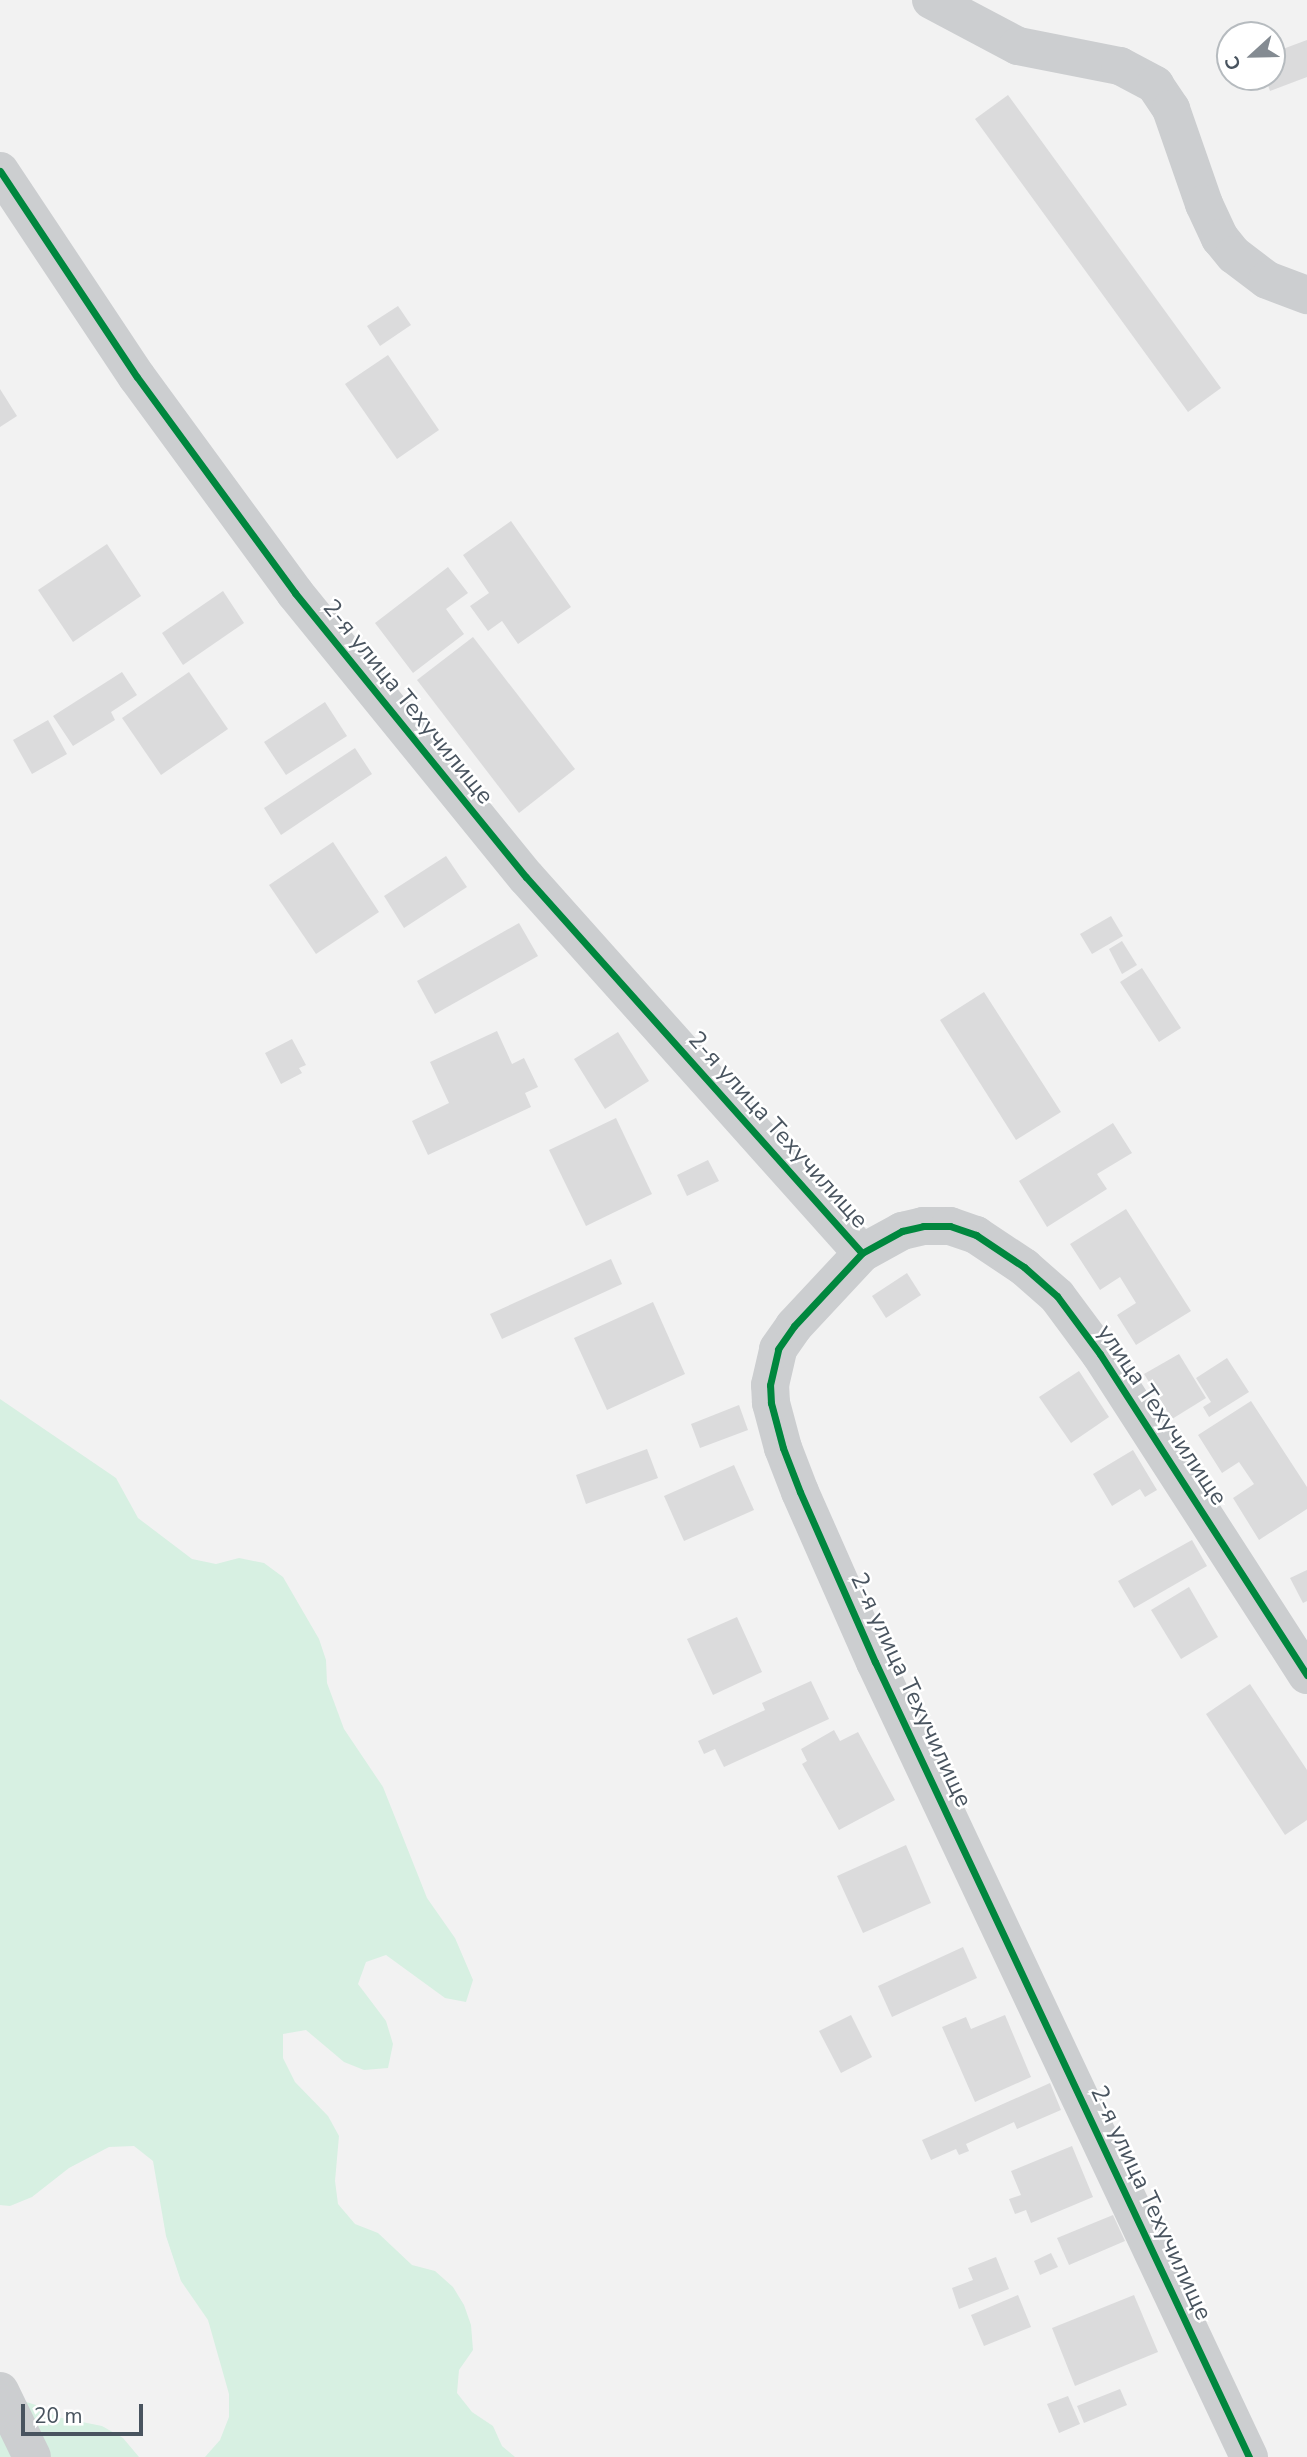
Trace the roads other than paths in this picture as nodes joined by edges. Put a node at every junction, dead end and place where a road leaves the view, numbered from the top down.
1 (931, 0) edge
2 (0, 171) edge
3 (1307, 295) edge
4 (862, 1253) junction
5 (1307, 1675) edge
6 (0, 2391) edge
7 (32, 2457) edge
8 (1249, 2457) edge

1 - 3 street
2 - 4 street, 2-я улица Техучилище
4 - 5 street, улица Техучилище
4 - 8 street, 2-я улица Техучилище
6 - 7 street

